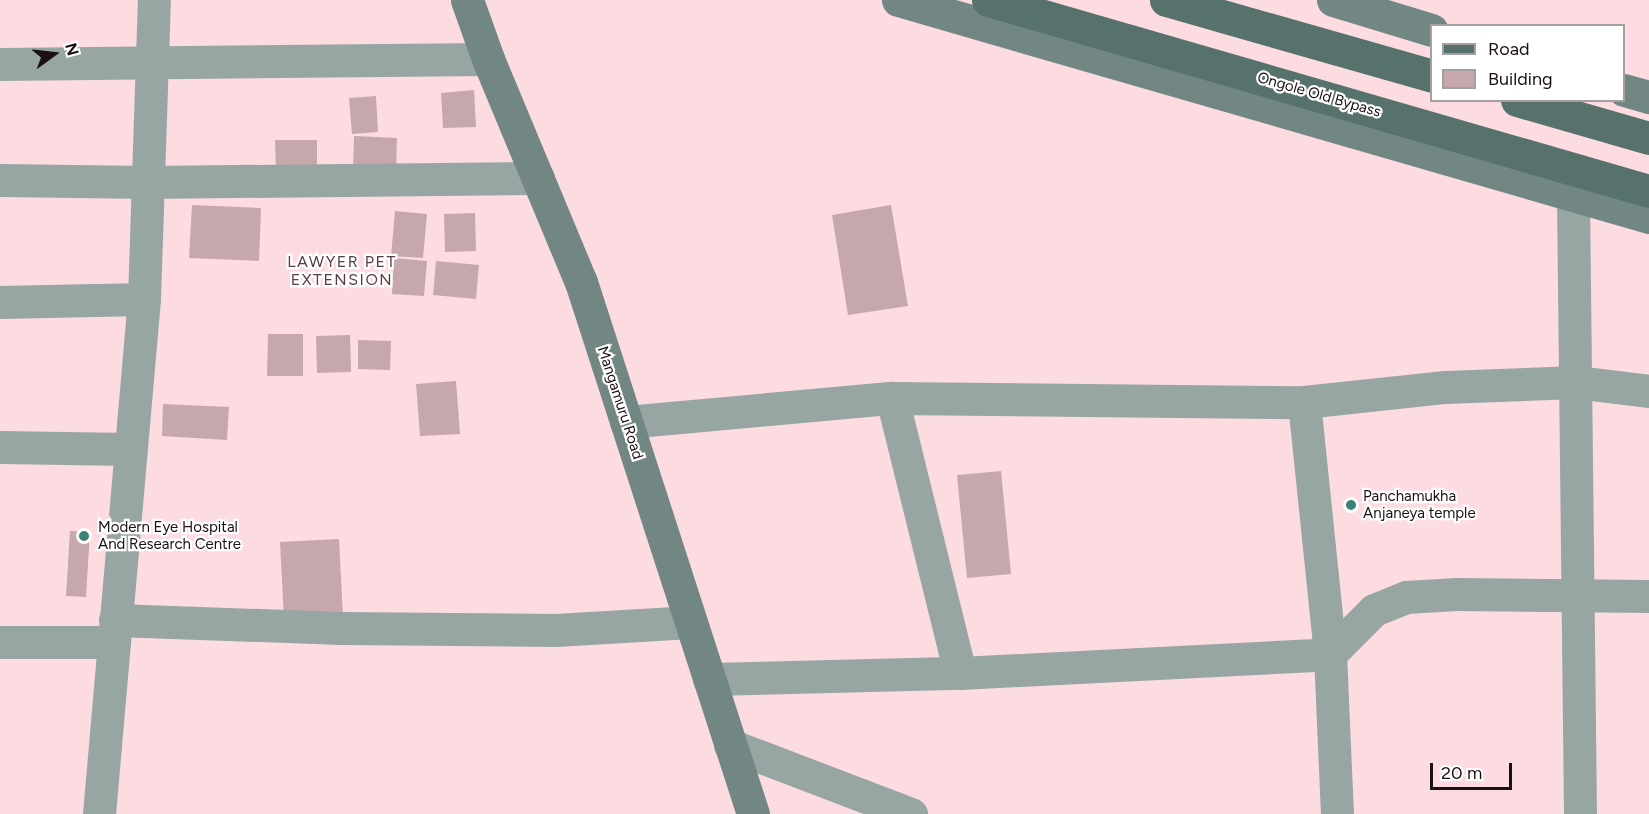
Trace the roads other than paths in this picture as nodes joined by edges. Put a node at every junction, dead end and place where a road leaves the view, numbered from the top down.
1 (154, 0) edge
2 (467, 0) edge
3 (898, 0) edge
4 (988, 0) edge
5 (1166, 0) edge
6 (1333, 0) edge
7 (1430, 30) edge
8 (488, 59) junction
9 (152, 62) junction
10 (0, 64) edge
11 (1430, 76) edge
12 (1625, 91) edge
13 (1649, 98) edge
14 (1524, 102) edge
15 (1649, 138) edge
16 (538, 178) junction
17 (0, 180) edge
18 (147, 182) junction
19 (1576, 183) junction
20 (1649, 191) edge
21 (1649, 217) edge
22 (144, 299) junction
23 (0, 302) edge
24 (1576, 382) junction
25 (1649, 391) edge
26 (892, 398) junction
27 (1304, 402) junction
28 (626, 422) junction
29 (0, 447) edge
30 (130, 449) junction
31 (1579, 595) junction
32 (1649, 596) edge
33 (691, 622) junction
34 (115, 631) junction
35 (0, 642) edge
36 (1330, 654) junction
37 (960, 673) junction
38 (709, 679) junction
39 (730, 745) junction
40 (99, 814) edge
41 (753, 814) edge
42 (911, 814) edge
43 (1337, 814) edge
44 (1580, 814) edge

1 - 9 street
2 - 8 street, Mangamuru Road
3 - 19 street
4 - 19 main road, Ongole Old Bypass
5 - 11 main road
6 - 7 street
8 - 9 street
8 - 16 street, Mangamuru Road
9 - 10 street
9 - 18 street
12 - 13 street
14 - 15 main road
16 - 18 street
16 - 28 street, Mangamuru Road
17 - 18 street
18 - 22 street
19 - 20 main road, Ongole Old Bypass
19 - 21 street
19 - 24 street
22 - 23 street
22 - 30 street
24 - 25 street
24 - 27 street
24 - 31 street
26 - 27 street
26 - 28 street
26 - 37 street
27 - 36 street
28 - 33 street, Mangamuru Road
29 - 30 street
30 - 34 street
31 - 32 street
31 - 36 street
31 - 44 street
33 - 34 street
33 - 38 street, Mangamuru Road
34 - 35 street
34 - 40 street
36 - 37 street
36 - 43 street
37 - 38 street
38 - 39 street, Mangamuru Road
39 - 41 street, Mangamuru Road
39 - 42 street

